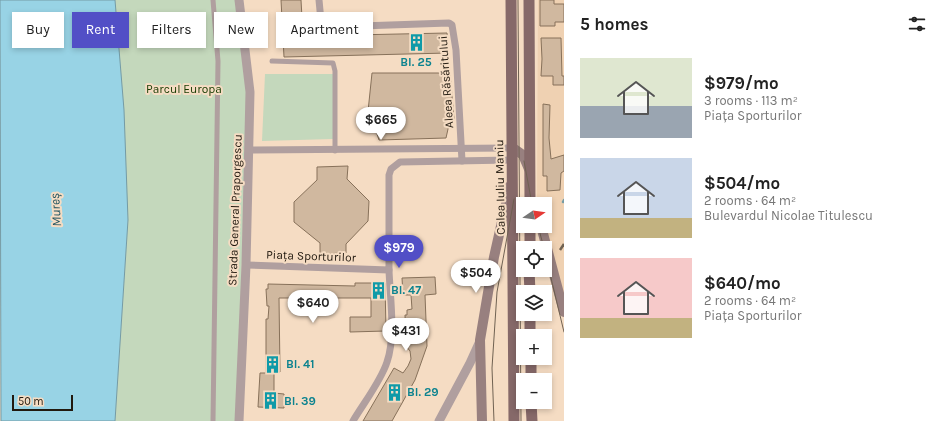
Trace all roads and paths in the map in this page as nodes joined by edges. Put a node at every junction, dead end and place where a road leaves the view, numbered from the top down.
1 (213, 0) edge
2 (239, 0) edge
3 (319, 0) edge
4 (512, 0) edge
5 (528, 0) edge
6 (272, 61) dead end
7 (513, 148) junction
8 (461, 149) junction
9 (249, 150) junction
10 (335, 151) junction
11 (462, 161) junction
12 (513, 166) junction
13 (530, 170) junction
14 (530, 197) edge
15 (535, 197) edge
16 (543, 233) edge
17 (246, 265) junction
18 (389, 270) junction
19 (564, 312) edge
20 (480, 340) junction
21 (514, 416) edge
22 (213, 421) edge
23 (239, 421) edge
24 (352, 421) edge
25 (439, 421) edge
26 (482, 421) edge

1 - 22 street
2 - 9 street, Strada General Praporgescu
3 - 8 street, Aleea Răsăritului
4 - 7 main road, Calea Iuliu Maniu
5 - 13 main road
6 - 10 street
7 - 8 street
7 - 12 main road, Calea Iuliu Maniu
7 - 13 main road
8 - 10 street
8 - 11 street
9 - 10 street
9 - 17 street, Strada General Praporgescu
11 - 12 street
11 - 18 street
12 - 20 main road
12 - 21 main road, Calea Iuliu Maniu
13 - 14 main road
13 - 15 main road
16 - 19 main road
17 - 18 street, Piața Sporturilor
17 - 23 street, Strada General Praporgescu
18 - 24 street
20 - 25 street
20 - 26 main road

